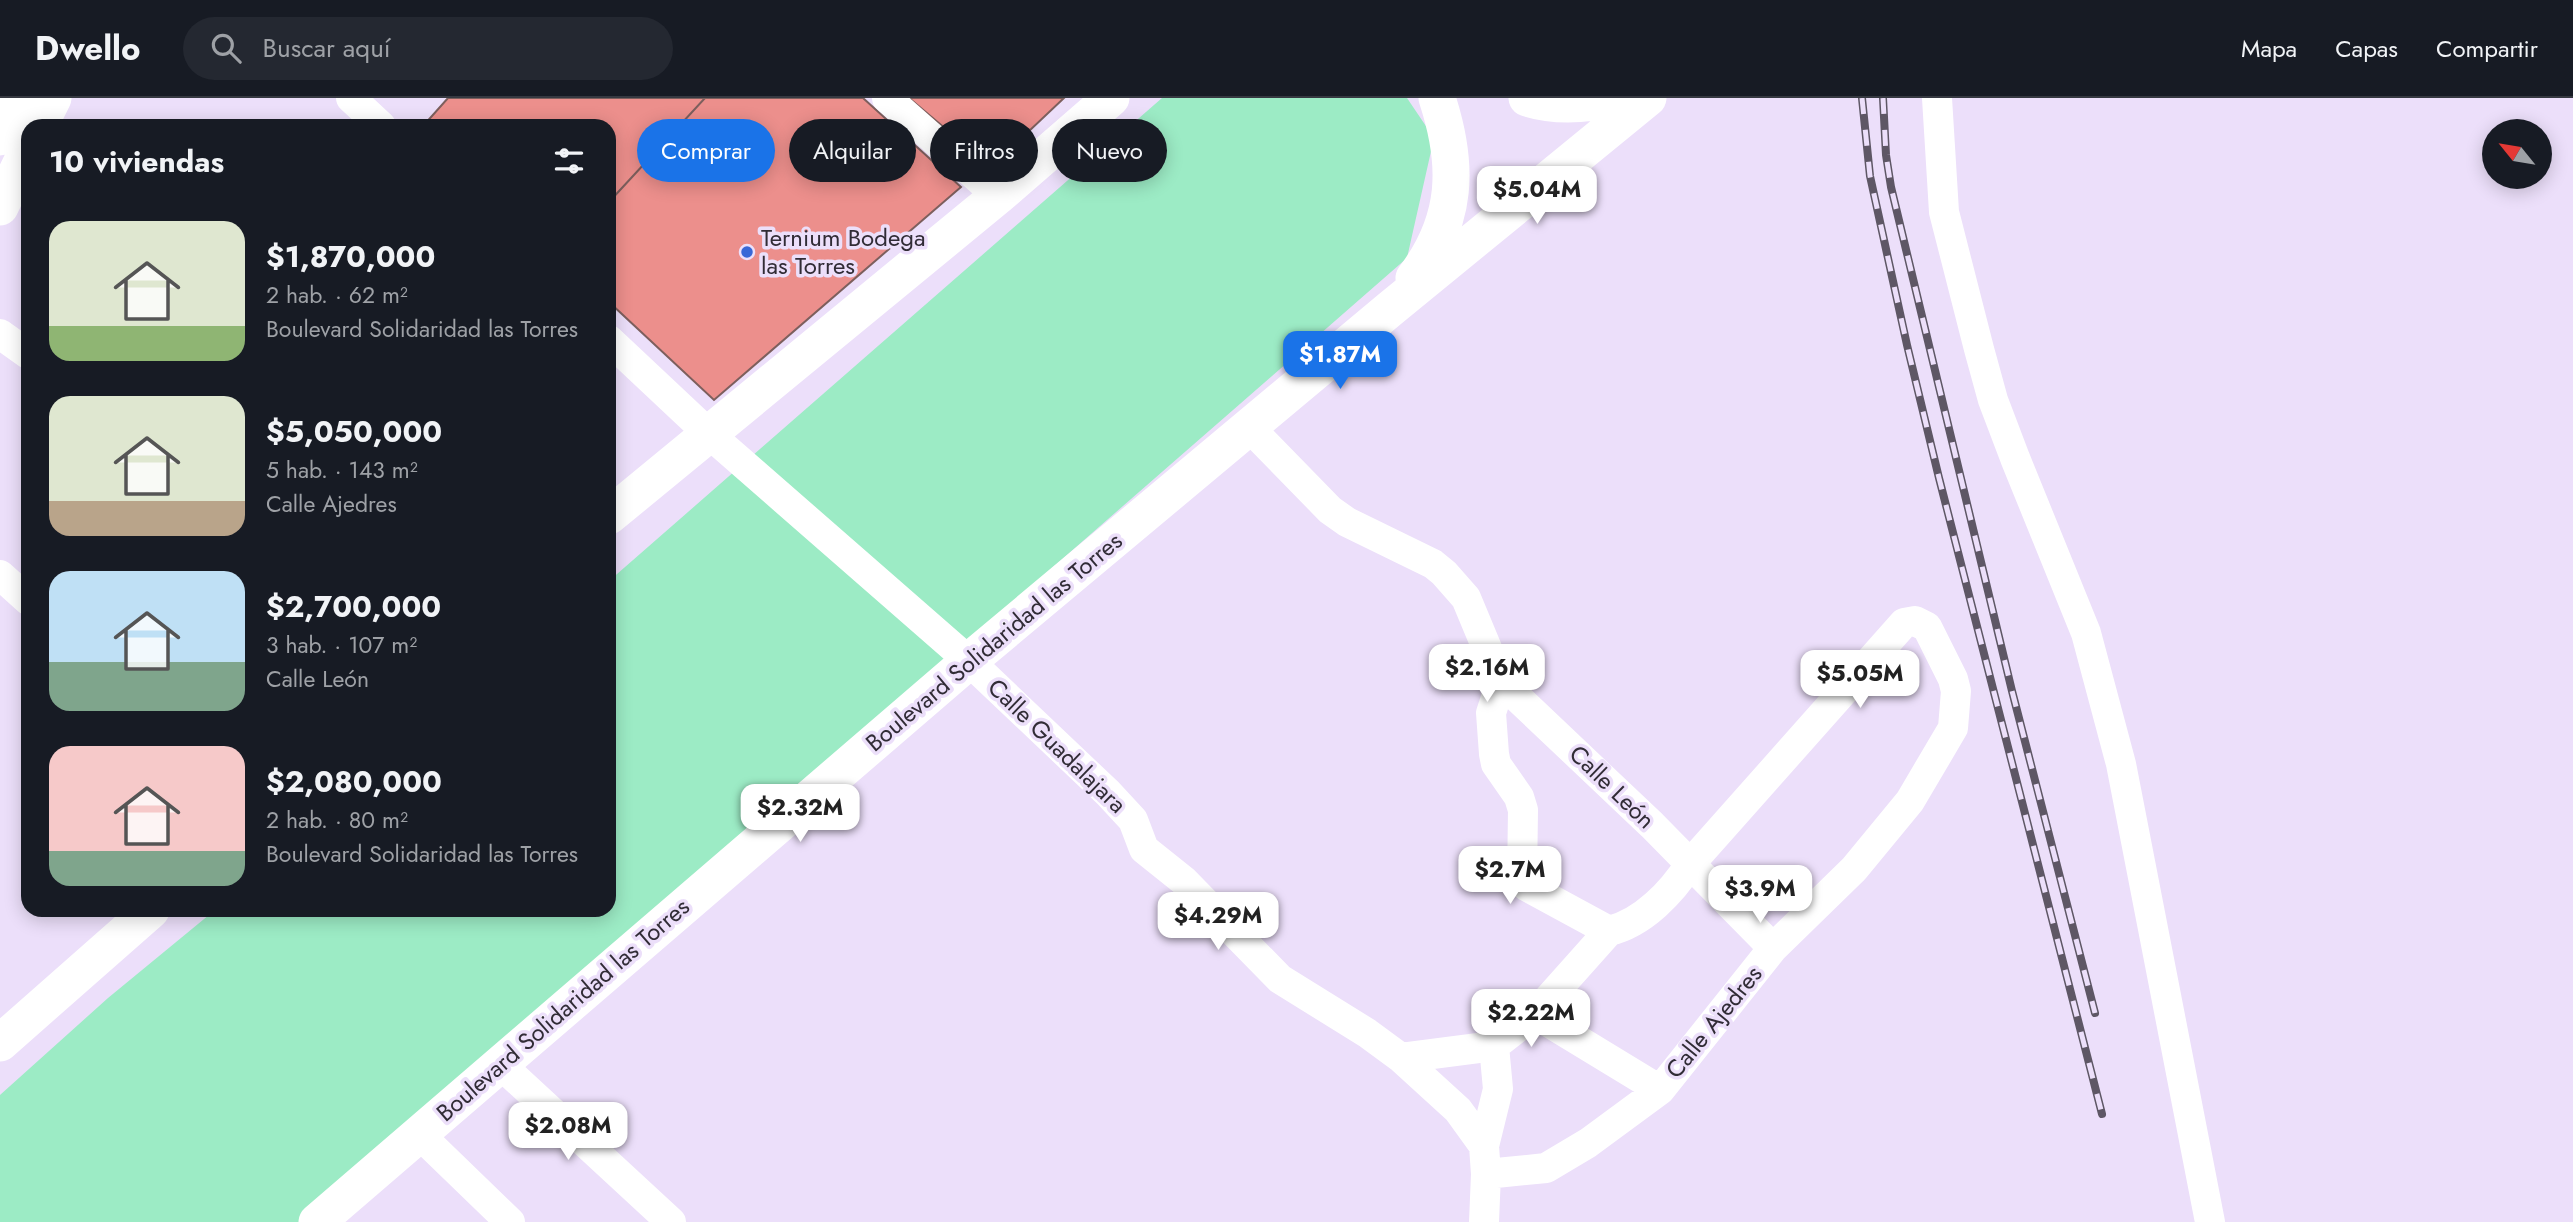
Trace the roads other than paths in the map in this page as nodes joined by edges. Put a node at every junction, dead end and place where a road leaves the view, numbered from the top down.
1 (18, 98) edge
2 (53, 98) edge
3 (351, 98) edge
4 (887, 98) edge
5 (1111, 98) edge
6 (1437, 98) edge
7 (1527, 98) edge
8 (1610, 98) edge
9 (1648, 98) edge
10 (1937, 98) edge
11 (42, 119) edge
12 (374, 119) edge
13 (0, 137) edge
14 (21, 164) edge
15 (998, 197) junction
16 (0, 207) edge
17 (1390, 309) junction
18 (0, 334) edge
19 (616, 347) edge
20 (21, 349) edge
21 (1250, 428) junction
22 (708, 433) junction
23 (616, 510) edge
24 (0, 575) edge
25 (21, 594) edge
26 (969, 661) junction
27 (1501, 682) junction
28 (1690, 864) junction
29 (143, 917) edge
30 (1609, 931) junction
31 (1773, 948) junction
32 (1535, 1014) junction
33 (0, 1043) edge
34 (1494, 1046) junction
35 (1401, 1058) junction
36 (499, 1064) junction
37 (1660, 1090) junction
38 (419, 1134) junction
39 (1485, 1160) junction
40 (317, 1222) edge
41 (510, 1222) edge
42 (671, 1222) edge
43 (1484, 1222) edge
44 (2210, 1222) edge

1 - 13 main road
2 - 11 main road
3 - 12 street
4 - 15 street
5 - 15 main road
6 - 17 main road
7 - 8 main road
9 - 17 main road, Boulevard Solidaridad las Torres
10 - 44 street
14 - 16 main road
15 - 22 main road
17 - 21 main road, Boulevard Solidaridad las Torres
18 - 20 street
19 - 22 street
21 - 26 main road, Boulevard Solidaridad las Torres
21 - 27 street, Calle León
22 - 23 main road
22 - 26 street, Calle Guadalajara
24 - 25 street
26 - 35 street, Calle Guadalajara
26 - 36 main road, Boulevard Solidaridad las Torres
27 - 28 street, Calle León
27 - 30 street
28 - 30 street
28 - 31 street, Calle León
28 - 31 street, Calle Ajedres
29 - 33 main road
30 - 32 street
31 - 37 street, Calle Ajedres
32 - 34 street
32 - 37 street
34 - 35 street
34 - 39 street
35 - 39 street, Calle Guadalajara
36 - 38 main road, Boulevard Solidaridad las Torres
36 - 42 street
37 - 39 street, Calle Ajedres
38 - 40 main road, Boulevard Solidaridad las Torres
38 - 41 street
39 - 43 street

